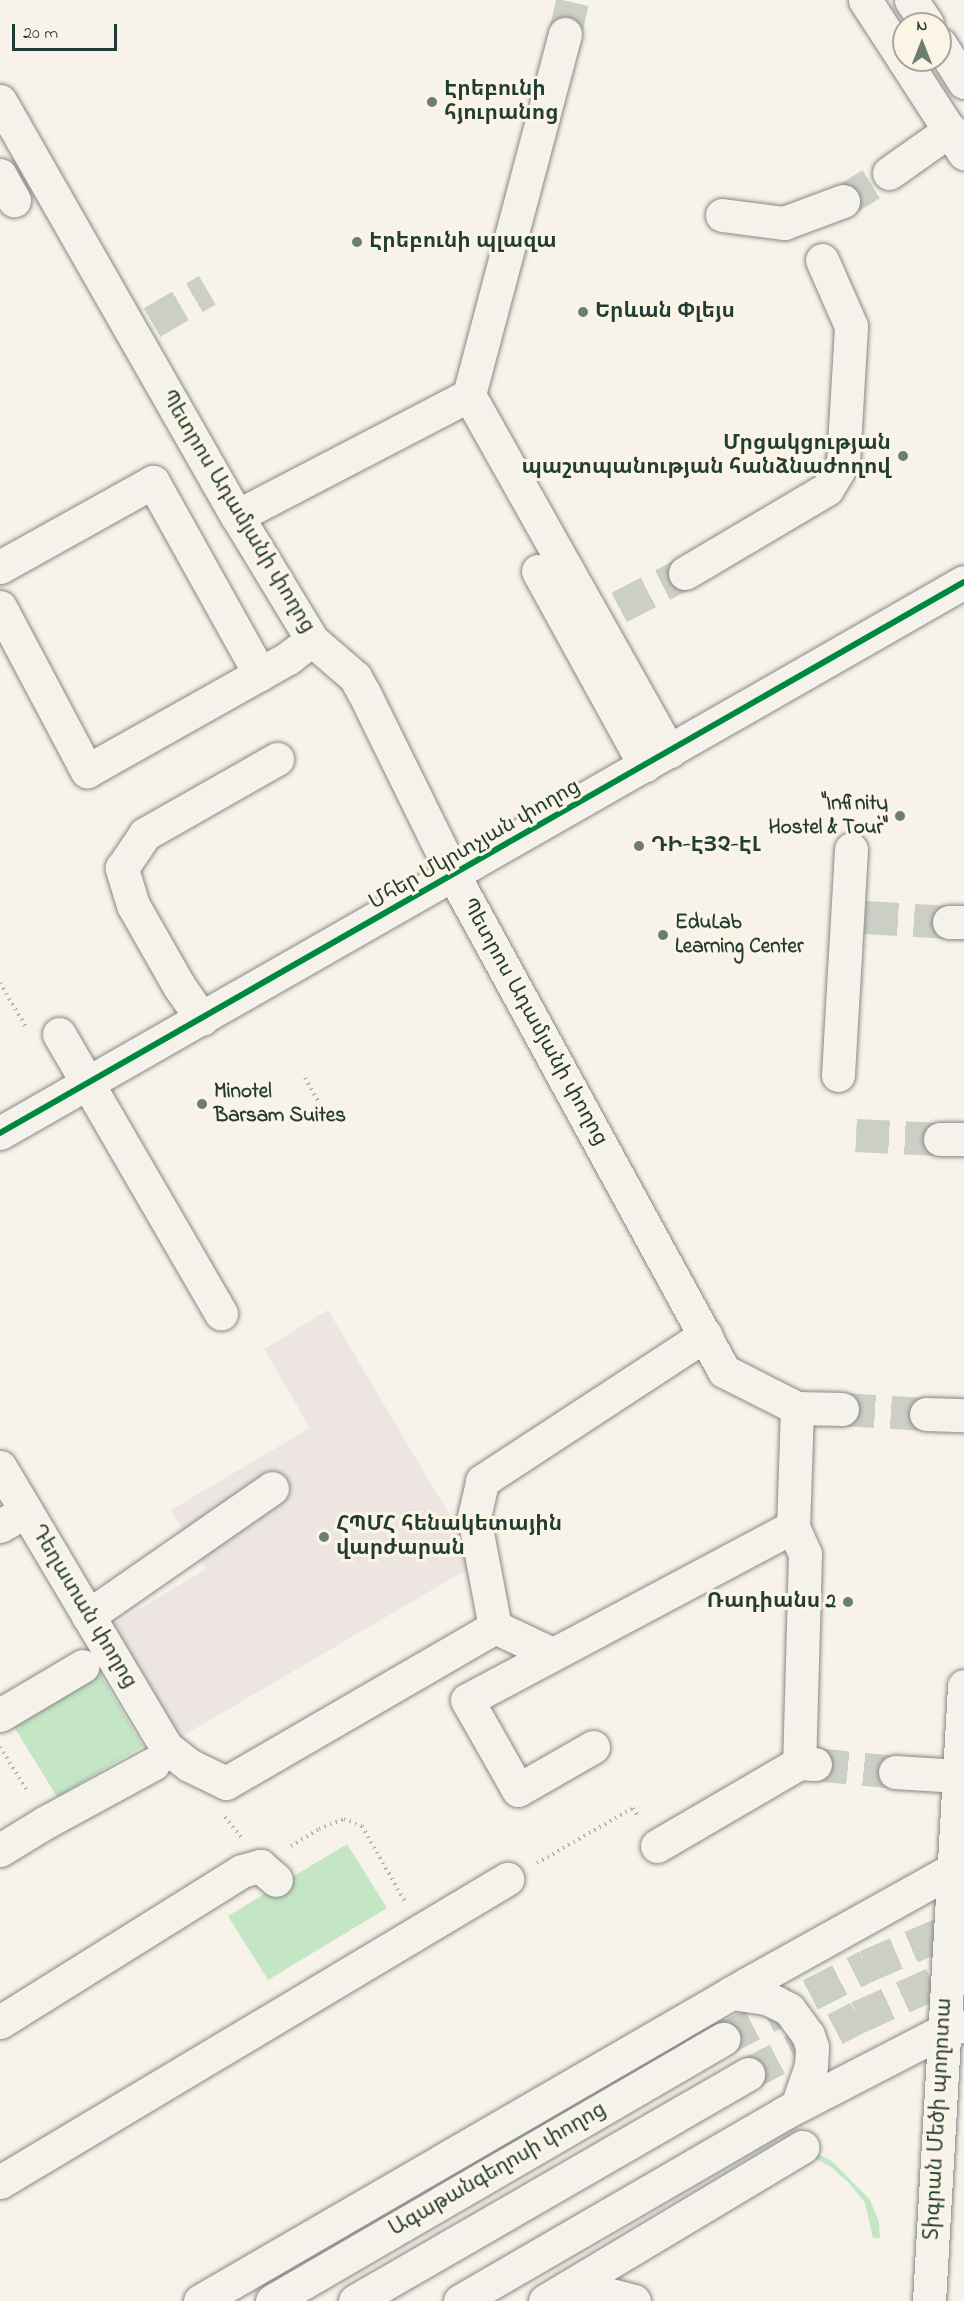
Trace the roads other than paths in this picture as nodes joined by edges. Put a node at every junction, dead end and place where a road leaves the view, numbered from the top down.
1 (865, 0) edge
2 (565, 34) tunnel mouth
3 (892, 42) edge
4 (952, 64) edge
5 (912, 72) edge
6 (964, 82) edge
7 (0, 101) edge
8 (957, 141) edge
9 (889, 173) tunnel mouth
10 (843, 201) tunnel mouth
11 (722, 215) dead end
12 (822, 260) dead end
13 (469, 395) junction
14 (237, 516) junction
15 (0, 567) edge
16 (538, 571) dead end
17 (684, 573) tunnel mouth
18 (964, 582) edge
19 (0, 607) edge
20 (312, 640) junction
21 (260, 674) junction
22 (277, 759) dead end
23 (657, 759) junction
24 (851, 849) dead end
25 (454, 876) junction
26 (202, 1019) junction
27 (45, 1034) road end
28 (838, 1075) dead end
29 (89, 1083) junction
30 (0, 1133) edge
31 (221, 1313) dead end
32 (705, 1335) junction
33 (797, 1408) junction
34 (842, 1409) tunnel mouth
35 (926, 1414) tunnel mouth
36 (964, 1415) edge
37 (0, 1467) edge
38 (272, 1488) dead end
39 (13, 1518) edge
40 (793, 1527) junction
41 (88, 1616) junction
42 (495, 1627) junction
43 (552, 1654) junction
44 (83, 1666) dead end
45 (964, 1686) edge
46 (0, 1715) edge
47 (594, 1747) dead end
48 (160, 1756) junction
49 (895, 1772) tunnel mouth
50 (958, 1776) junction
51 (657, 1846) road end
52 (0, 1850) edge
53 (958, 1869) edge
54 (268, 1873) road end
55 (507, 1880) road end
56 (731, 1993) junction
57 (0, 2022) edge
58 (954, 2028) edge
59 (723, 2039) tunnel mouth
60 (748, 2074) tunnel mouth
61 (797, 2106) junction
62 (802, 2147) dead end
63 (0, 2182) edge
64 (572, 2285) junction
65 (200, 2301) edge
66 (272, 2301) edge
67 (355, 2301) edge
68 (460, 2301) edge
69 (545, 2301) edge
70 (634, 2301) edge
71 (929, 2301) edge

1 - 3 main road
2 - 13 main road
4 - 6 main road
5 - 8 main road
7 - 14 main road, Պետրոս Ադամյանի փողոց
8 - 9 main road
10 - 11 main road
12 - 17 main road
13 - 14 main road
13 - 23 main road
14 - 20 main road, Պետրոս Ադամյանի փողոց
15 - 21 main road
16 - 23 main road
18 - 23 main road, Մհեր Մկրտչյան փողոց
19 - 21 main road
20 - 21 main road
20 - 25 main road, Պետրոս Ադամյանի փողոց
22 - 26 main road
23 - 25 main road, Մհեր Մկրտչյան փողոց
24 - 28 main road
25 - 26 main road, Մհեր Մկրտչյան փողոց
25 - 32 main road, Պետրոս Ադամյանի փողոց
26 - 29 main road, Մհեր Մկրտչյան փողոց
27 - 29 main road
29 - 30 main road, Մհեր Մկրտչյան փողոց
29 - 31 main road
32 - 33 main road, Պետրոս Ադամյանի փողոց
32 - 42 main road
33 - 34 main road
33 - 40 main road
35 - 36 main road
37 - 39 main road, Դեղատան փողոց
38 - 41 main road
39 - 41 main road, Դեղատան փողոց
40 - 43 main road
40 - 51 main road
41 - 48 main road, Դեղատան փողոց
42 - 43 main road
42 - 48 main road
43 - 47 main road
44 - 46 main road
45 - 50 main road, Տիգրան Մեծի պողոտա
48 - 52 main road
49 - 50 main road
50 - 53 main road, Տիգրան Մեծի պողոտա
53 - 56 main road
53 - 58 main road, Տիգրան Մեծի պողոտա
54 - 57 main road
55 - 63 main road
56 - 61 main road
56 - 65 main road
58 - 61 main road
58 - 71 main road, Տիգրան Մեծի պողոտա
59 - 66 main road, Ագաթանգեղոսի փողոց
60 - 67 main road, Ագաթանգեղոսի փողոց
61 - 68 main road
62 - 64 main road
64 - 69 main road
64 - 70 main road

